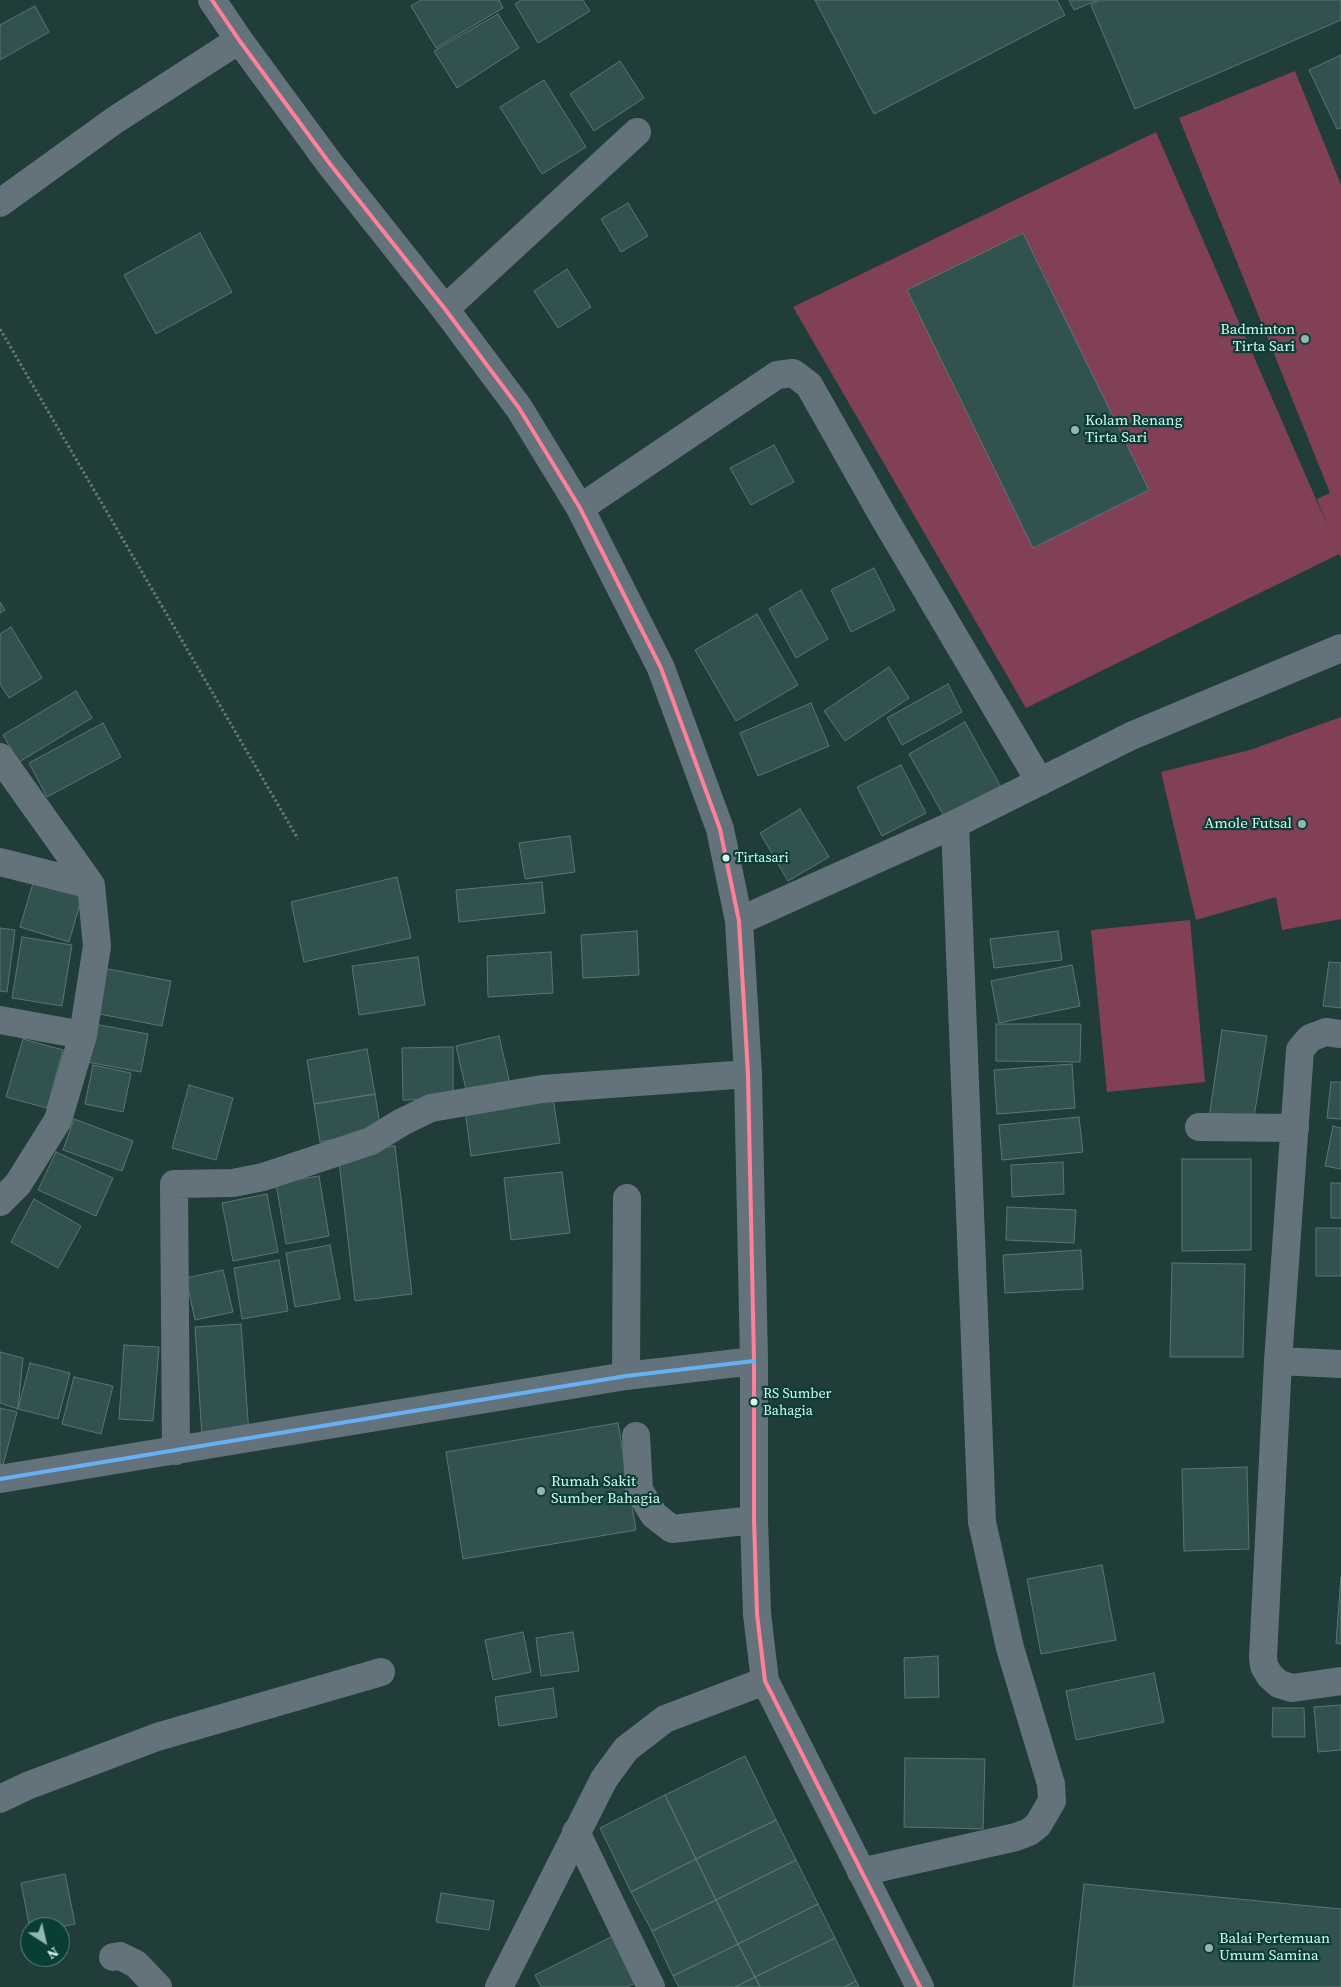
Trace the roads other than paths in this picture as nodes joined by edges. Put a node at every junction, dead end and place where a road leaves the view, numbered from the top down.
1 (212, 0) edge
2 (239, 40) junction
3 (636, 132) dead end
4 (0, 203) edge
5 (445, 309) junction
6 (580, 508) junction
7 (1341, 648) edge
8 (0, 757) edge
9 (1040, 782) junction
10 (955, 824) junction
11 (0, 862) edge
12 (91, 885) junction
13 (739, 921) junction
14 (0, 1020) edge
15 (1341, 1034) edge
16 (83, 1036) junction
17 (748, 1074) junction
18 (1199, 1128) dead end
19 (1295, 1128) junction
20 (6, 1189) edge
21 (627, 1198) dead end
22 (754, 1361) junction
23 (1278, 1361) junction
24 (1341, 1364) edge
25 (626, 1376) junction
26 (636, 1436) dead end
27 (176, 1451) junction
28 (0, 1479) edge
29 (754, 1520) junction
30 (381, 1672) dead end
31 (766, 1681) junction
32 (1341, 1681) edge
33 (0, 1799) edge
34 (576, 1832) junction
35 (860, 1872) junction
36 (113, 1957) dead end
37 (158, 1987) edge
38 (499, 1987) edge
39 (651, 1987) edge
40 (920, 1987) edge

1 - 2 street
2 - 4 street
2 - 5 street
3 - 5 street
5 - 6 street
6 - 9 street
6 - 13 street
7 - 9 street
8 - 12 street
9 - 10 street
10 - 13 street
10 - 35 street
11 - 12 street
12 - 16 street
13 - 17 street
14 - 16 street
15 - 19 street
16 - 20 street
17 - 22 street
17 - 27 street
18 - 19 street
19 - 23 street
21 - 25 street
22 - 25 street
22 - 29 street
23 - 24 street
23 - 32 street
25 - 27 street
26 - 29 street
27 - 28 street
29 - 31 street
30 - 33 street
31 - 34 street
31 - 35 street
34 - 38 street
34 - 39 street
35 - 40 street
36 - 37 street

